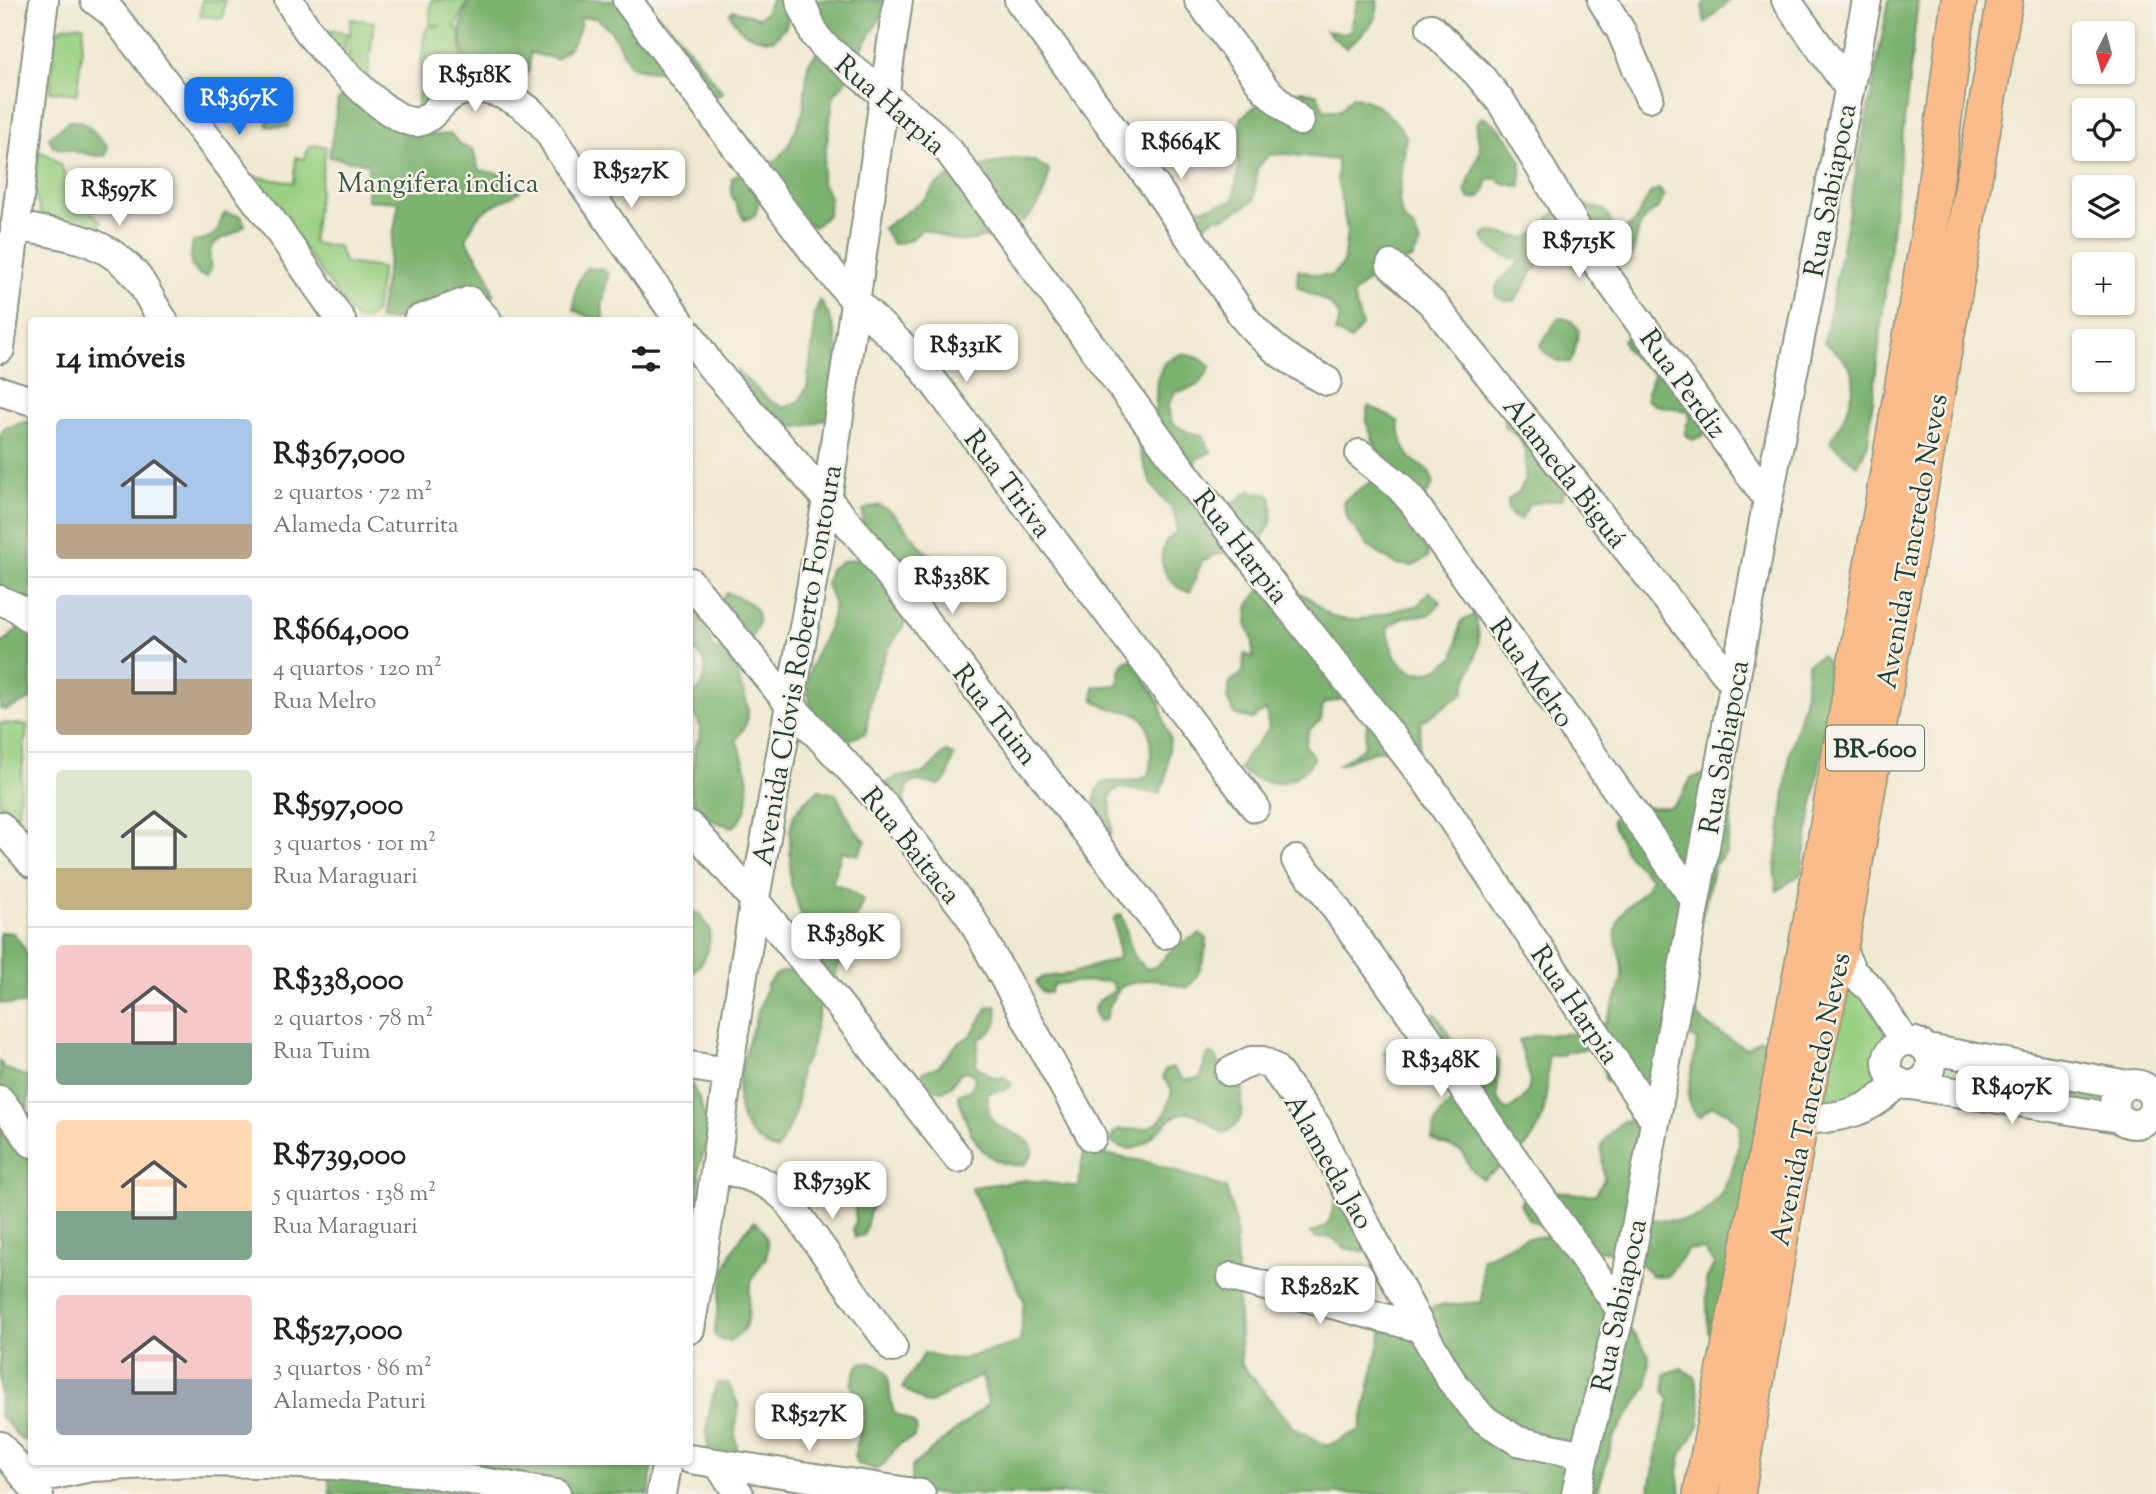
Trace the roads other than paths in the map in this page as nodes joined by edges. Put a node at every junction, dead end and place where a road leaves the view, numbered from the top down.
1 (44, 0) edge
2 (95, 0) edge
3 (289, 0) edge
4 (627, 0) edge
5 (800, 0) edge
6 (898, 0) edge
7 (1019, 0) edge
8 (1199, 0) edge
9 (1602, 0) edge
10 (1786, 0) edge
11 (1867, 0) edge
12 (1945, 0) edge
13 (1959, 0) edge
14 (2005, 0) edge
15 (1431, 29) dead end
16 (1849, 88) junction
17 (884, 94) junction
18 (1648, 97) dead end
19 (1300, 121) dead end
20 (1944, 124) junction
21 (15, 226) junction
22 (1391, 265) dead end
23 (856, 302) junction
24 (161, 317) edge
25 (339, 317) edge
26 (426, 317) edge
27 (484, 317) edge
28 (677, 317) edge
29 (693, 340) edge
30 (0, 349) edge
31 (1327, 381) dead end
32 (0, 391) edge
33 (28, 400) edge
34 (1360, 454) dead end
35 (1768, 499) junction
36 (827, 500) junction
37 (693, 586) edge
38 (0, 600) edge
39 (28, 617) edge
40 (1735, 685) junction
41 (791, 706) junction
42 (1255, 807) dead end
43 (0, 826) edge
44 (693, 829) edge
45 (28, 858) edge
46 (1296, 860) dead end
47 (755, 898) junction
48 (1695, 900) junction
49 (1165, 934) dead end
50 (1840, 948) junction
51 (1915, 1045) junction
52 (693, 1066) edge
53 (728, 1072) junction
54 (1230, 1072) dead end
55 (1905, 1084) junction
56 (2144, 1089) edge
57 (0, 1100) edge
58 (1800, 1119) junction
59 (1655, 1121) junction
60 (2139, 1122) edge
61 (1092, 1137) dead end
62 (28, 1138) edge
63 (958, 1158) dead end
64 (716, 1167) junction
65 (699, 1215) edge
66 (1232, 1277) dead end
67 (693, 1291) edge
68 (1621, 1310) junction
69 (1421, 1328) junction
70 (894, 1348) dead end
71 (0, 1446) edge
72 (1584, 1455) junction
73 (693, 1460) edge
74 (718, 1464) junction
75 (131, 1465) edge
76 (342, 1465) edge
77 (666, 1465) edge
78 (34, 1487) edge
79 (556, 1494) edge
80 (661, 1494) edge
81 (739, 1494) edge
82 (921, 1494) edge
83 (1576, 1494) edge
84 (1701, 1494) edge
85 (1737, 1494) edge

1 - 21 street
2 - 25 street
3 - 28 street
4 - 23 street, Rua Tiriva
5 - 17 street, Rua Harpia
6 - 17 street, Avenida Clóvis Roberto Fontoura
7 - 31 street
8 - 19 street
9 - 18 street
10 - 16 street
11 - 16 street, Rua Sabiapoca
12 - 20 main road
13 - 20 main road, Avenida Tancredo Neves / BR-600
14 - 50 main road, Avenida Tancredo Neves / BR-600
15 - 35 street, Rua Perdiz
16 - 35 street, Rua Sabiapoca
17 - 23 street, Avenida Clóvis Roberto Fontoura
17 - 59 street, Rua Harpia
20 - 84 main road, Avenida Tancredo Neves / BR-600
21 - 24 street
21 - 30 street
22 - 40 street, Alameda Biguá
23 - 36 street, Avenida Clóvis Roberto Fontoura
23 - 42 street, Rua Tiriva
26 - 27 street
29 - 36 street, Rua Tuim
32 - 33 street
34 - 48 street, Rua Melro
35 - 40 street, Rua Sabiapoca
36 - 41 street, Avenida Clóvis Roberto Fontoura
36 - 49 street, Rua Tuim
37 - 41 street, Rua Baitaca
38 - 39 street
40 - 48 street, Rua Sabiapoca
41 - 47 street, Avenida Clóvis Roberto Fontoura
41 - 61 street, Rua Baitaca
43 - 45 street
44 - 47 street
46 - 68 street
47 - 53 street, Avenida Clóvis Roberto Fontoura
47 - 63 street
48 - 59 street, Rua Sabiapoca
50 - 51 street
50 - 58 main road, Avenida Tancredo Neves / BR-600
51 - 55 street
51 - 56 street
52 - 53 street
53 - 64 street, Avenida Clóvis Roberto Fontoura
54 - 69 street, Alameda Jao
55 - 58 street
55 - 60 street
56 - 60 street
57 - 62 street
58 - 85 main road, Avenida Tancredo Neves / BR-600
59 - 68 street, Rua Sabiapoca
64 - 65 street, Avenida Clóvis Roberto Fontoura
64 - 70 street
65 - 67 street, Avenida Clóvis Roberto Fontoura
66 - 69 street
68 - 72 street, Rua Sabiapoca
69 - 72 street, Alameda Jao
71 - 78 street
72 - 83 street, Rua Sabiapoca
73 - 74 street
74 - 81 street
74 - 82 street
75 - 78 street
76 - 79 street
77 - 80 street

